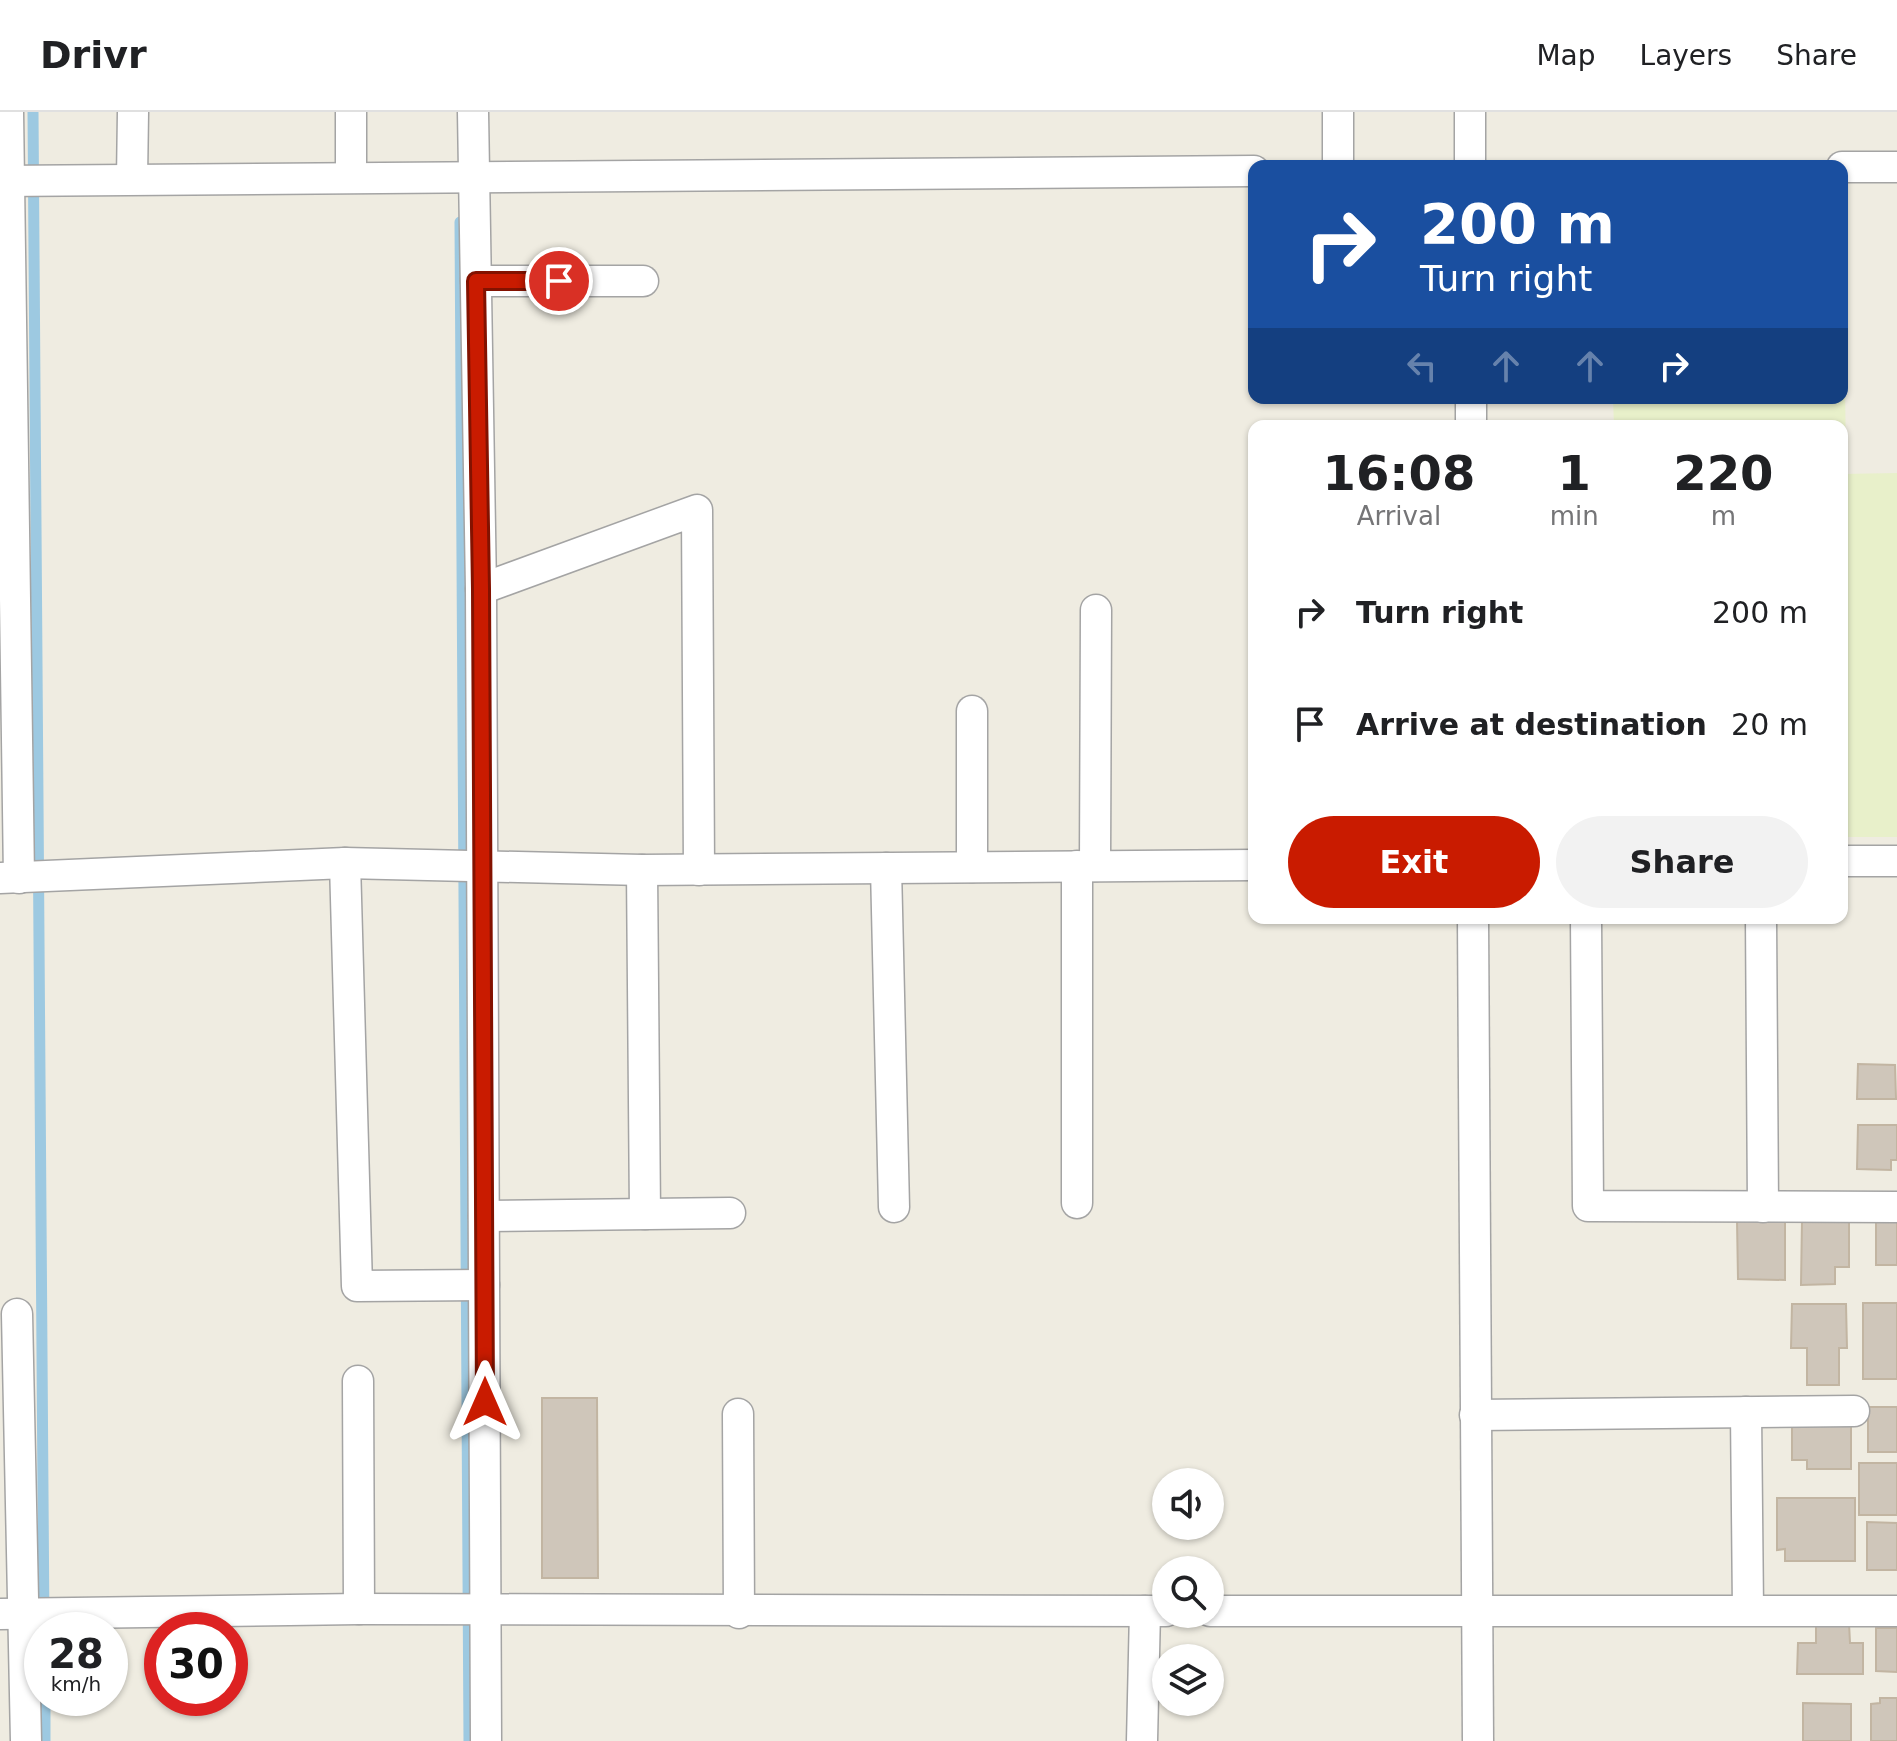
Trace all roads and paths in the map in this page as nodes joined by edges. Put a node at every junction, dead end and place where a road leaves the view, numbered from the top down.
1 (8, 112) edge
2 (133, 112) edge
3 (351, 112) edge
4 (473, 112) edge
5 (1338, 112) edge
6 (1470, 112) edge
7 (1338, 160) edge
8 (1470, 160) edge
9 (1848, 167) edge
10 (1897, 167) edge
11 (1248, 171) edge
12 (465, 176) junction
13 (351, 177) junction
14 (132, 179) junction
15 (20, 180) edge
16 (476, 281) junction
17 (643, 281) dead end
18 (481, 589) junction
19 (1096, 610) dead end
20 (972, 711) dead end
21 (1848, 861) edge
22 (1897, 861) edge
23 (345, 863) junction
24 (468, 865) junction
25 (1248, 865) edge
26 (1086, 866) junction
27 (972, 867) junction
28 (886, 868) junction
29 (642, 870) junction
30 (699, 870) junction
31 (24, 878) edge
32 (1473, 924) edge
33 (1586, 924) edge
34 (1761, 924) edge
35 (1077, 1203) dead end
36 (894, 1207) dead end
37 (1763, 1207) junction
38 (1897, 1207) edge
39 (730, 1213) dead end
40 (645, 1214) junction
41 (484, 1216) junction
42 (471, 1285) junction
43 (17, 1314) dead end
44 (358, 1381) dead end
45 (1854, 1411) dead end
46 (1746, 1412) junction
47 (738, 1414) dead end
48 (1475, 1415) junction
49 (359, 1609) junction
50 (473, 1609) junction
51 (1476, 1609) junction
52 (1748, 1610) junction
53 (1152, 1611) edge
54 (1224, 1611) edge
55 (1897, 1611) edge
56 (27, 1612) edge
57 (128, 1612) edge
58 (739, 1613) junction
59 (1153, 1628) edge
60 (26, 1716) edge
61 (26, 1741) edge
62 (486, 1741) edge
63 (1142, 1741) edge
64 (1478, 1741) edge

1 - 15 street
2 - 14 street
3 - 13 street
4 - 12 street
5 - 7 street
6 - 8 street
9 - 10 street
11 - 12 street
12 - 13 street
12 - 16 street
13 - 14 street
14 - 15 street
15 - 31 street
16 - 17 street
16 - 18 street
18 - 24 street
18 - 30 street
19 - 26 street
20 - 27 street
21 - 22 street
23 - 24 street
23 - 31 street
23 - 42 street
24 - 29 street
24 - 41 street
25 - 26 street
26 - 27 street
26 - 35 street
27 - 28 street
28 - 30 street
28 - 36 street
29 - 30 street
29 - 40 street
32 - 48 street
33 - 37 street
34 - 37 street
37 - 38 street
39 - 40 street
40 - 41 street
41 - 42 street
42 - 50 street
43 - 56 street
44 - 49 street
45 - 46 street
46 - 48 street
46 - 52 street
47 - 58 street
48 - 51 street
49 - 50 street
49 - 57 street
50 - 58 street
50 - 62 street
51 - 52 street
51 - 54 street
51 - 64 street
52 - 55 street
53 - 58 street
59 - 63 street
60 - 61 street

